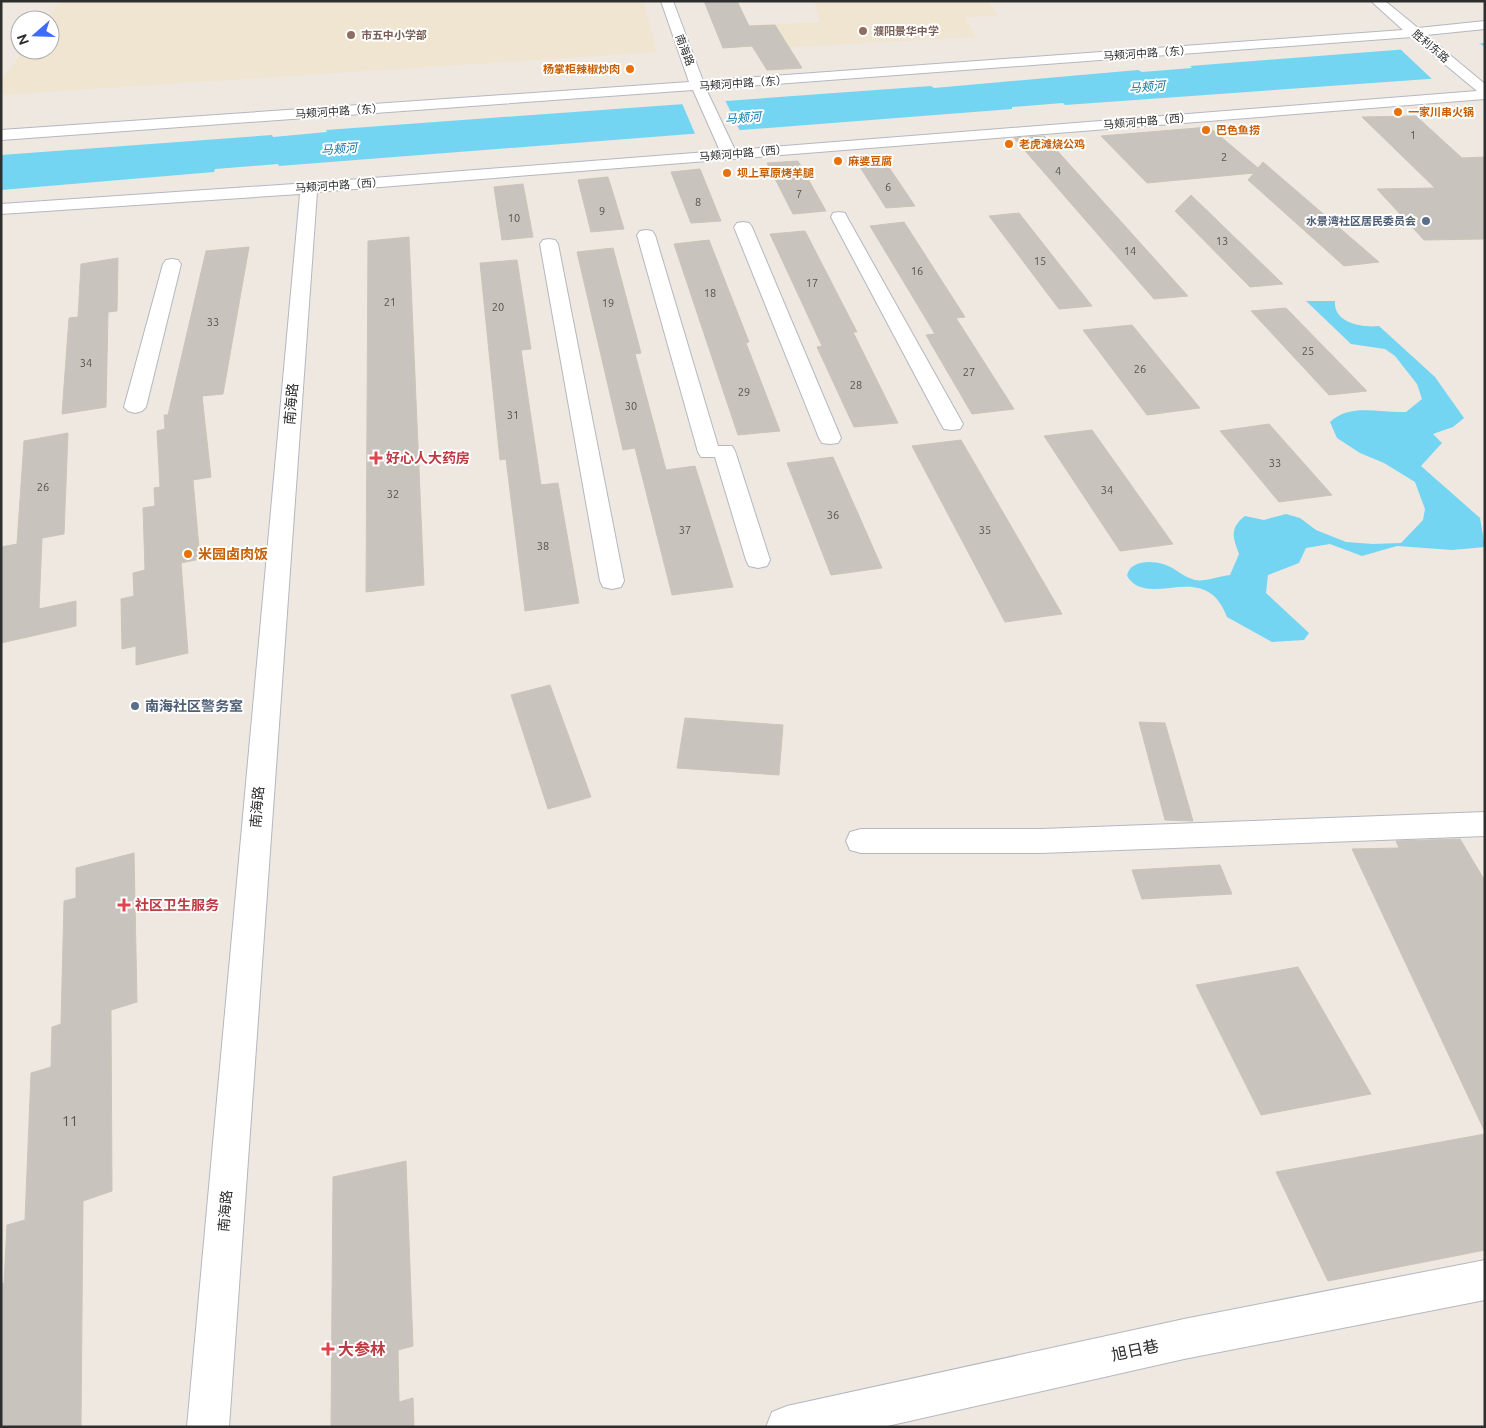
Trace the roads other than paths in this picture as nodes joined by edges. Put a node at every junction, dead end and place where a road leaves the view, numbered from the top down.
1 (667, 1) edge
2 (1377, 1) edge
3 (1421, 18) dead end
4 (1485, 25) edge
5 (1435, 30) junction
6 (1414, 32) junction
7 (1453, 44) dead end
8 (700, 90) junction
9 (1484, 92) edge
10 (1, 136) edge
11 (729, 154) junction
12 (309, 188) junction
13 (1, 209) edge
14 (839, 217) dead end
15 (742, 227) dead end
16 (646, 235) dead end
17 (549, 244) dead end
18 (172, 264) dead end
19 (135, 407) dead end
20 (952, 424) dead end
21 (830, 438) dead end
22 (758, 560) dead end
23 (612, 581) dead end
24 (1485, 824) edge
25 (861, 840) dead end
26 (1485, 1280) edge
27 (208, 1427) edge
28 (786, 1427) edge

1 - 8 street, 南海路
2 - 6 street, 胜利东路
3 - 5 street, 胜利东路
4 - 5 street, 马颊河中路（东）
5 - 6 street, 马颊河中路（东）
5 - 7 street, 胜利东路
6 - 8 street, 马颊河中路（东）
6 - 9 street, 胜利东路
8 - 10 street, 马颊河中路（东）
8 - 11 street, 南海路
9 - 11 street, 马颊河中路（西）
11 - 12 street, 马颊河中路（西）
12 - 13 street, 马颊河中路（西）
12 - 27 street, 南海路
14 - 20 street
15 - 21 street
16 - 22 street
17 - 23 street
18 - 19 street
24 - 25 street
26 - 28 street, 旭日巷

